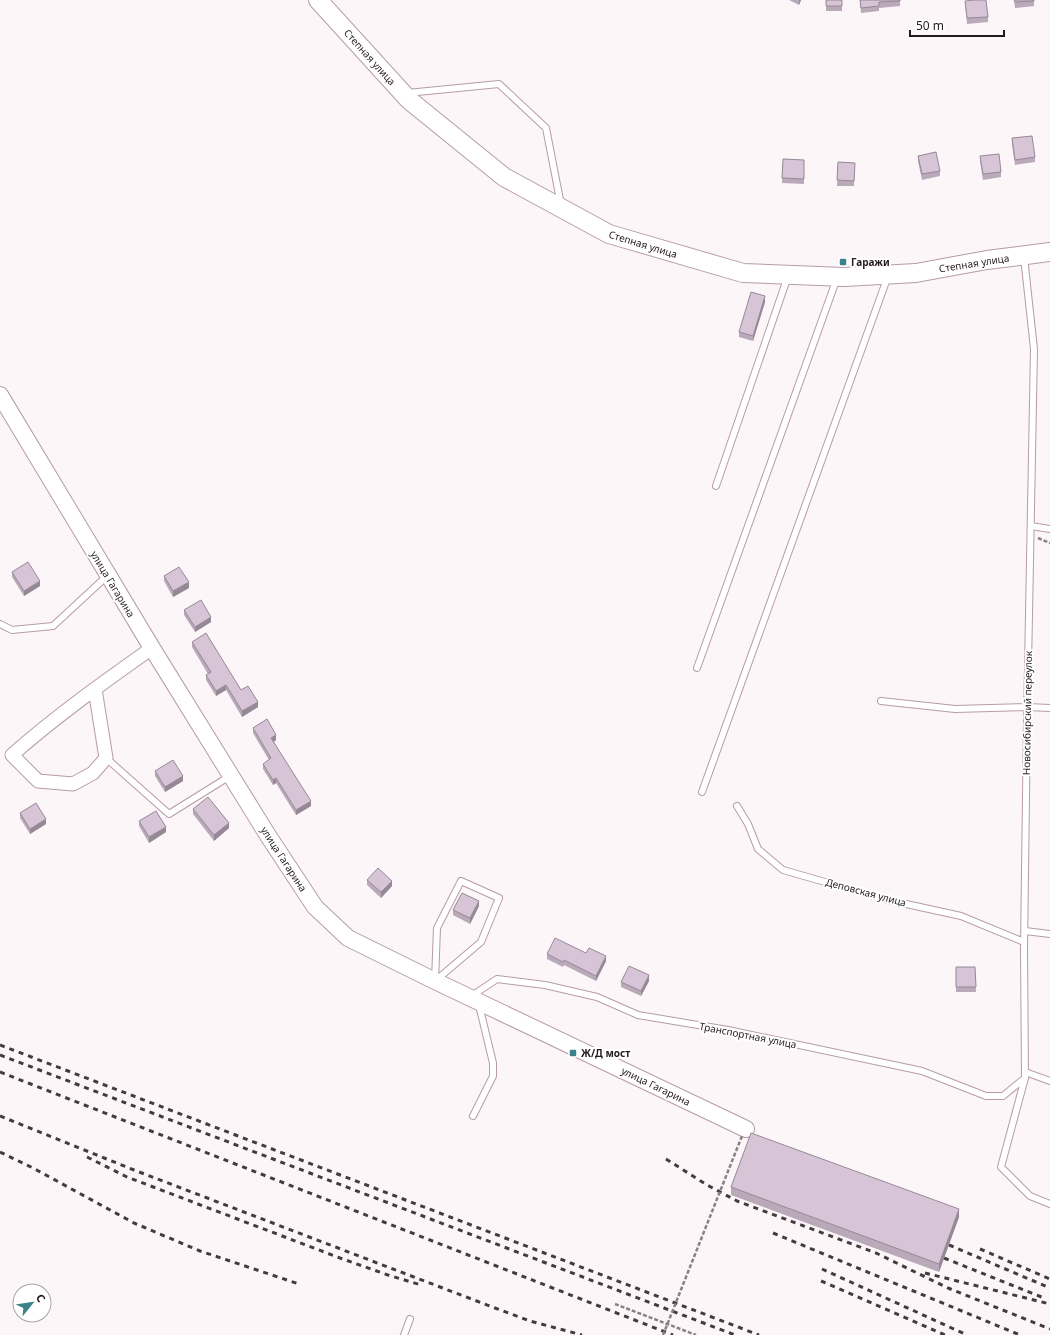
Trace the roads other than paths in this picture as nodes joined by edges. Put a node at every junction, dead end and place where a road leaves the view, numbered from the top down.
1 (318, 0) edge
2 (403, 93) junction
3 (562, 208) junction
4 (1050, 252) edge
5 (1023, 256) junction
6 (788, 274) junction
7 (889, 275) junction
8 (838, 277) junction
9 (0, 396) edge
10 (716, 486) dead end
11 (1031, 526) junction
12 (1050, 529) edge
13 (108, 575) junction
14 (0, 624) edge
15 (152, 648) junction
16 (697, 668) dead end
17 (95, 689) junction
18 (880, 701) dead end
19 (1027, 707) junction
20 (1050, 708) edge
21 (106, 758) junction
22 (231, 775) junction
23 (702, 792) dead end
24 (737, 806) dead end
25 (1025, 931) junction
26 (1050, 934) edge
27 (1024, 942) junction
28 (435, 981) junction
29 (474, 999) junction
30 (1025, 1075) junction
31 (1050, 1081) edge
32 (473, 1116) dead end
33 (744, 1133) road end
34 (1050, 1204) edge
35 (410, 1319) dead end
36 (404, 1335) edge

1 - 2 main road, Степная улица
2 - 3 main road, Степная улица
2 - 3 lane
3 - 6 main road, Степная улица
4 - 5 main road, Степная улица
5 - 7 main road, Степная улица
5 - 11 lane, Новосибирский переулок
6 - 8 main road, Степная улица
6 - 10 lane
7 - 8 main road, Степная улица
7 - 23 lane
8 - 16 lane
9 - 13 street, улица Гагарина
11 - 12 lane
11 - 19 lane, Новосибирский переулок
13 - 14 lane
13 - 15 street, улица Гагарина
15 - 17 street
15 - 22 street, улица Гагарина
17 - 21 street
17 - 21 street
18 - 19 lane
19 - 20 lane
19 - 25 lane, Новосибирский переулок
21 - 22 lane
22 - 28 street, улица Гагарина
24 - 27 lane, Деповская улица
25 - 26 lane
25 - 27 lane, Новосибирский переулок
27 - 30 lane, Новосибирский переулок
28 - 28 lane
28 - 29 street, улица Гагарина
29 - 30 lane, Транспортная улица
29 - 32 lane
29 - 33 street, улица Гагарина
30 - 31 lane
30 - 34 lane, Новосибирский переулок
35 - 36 lane

